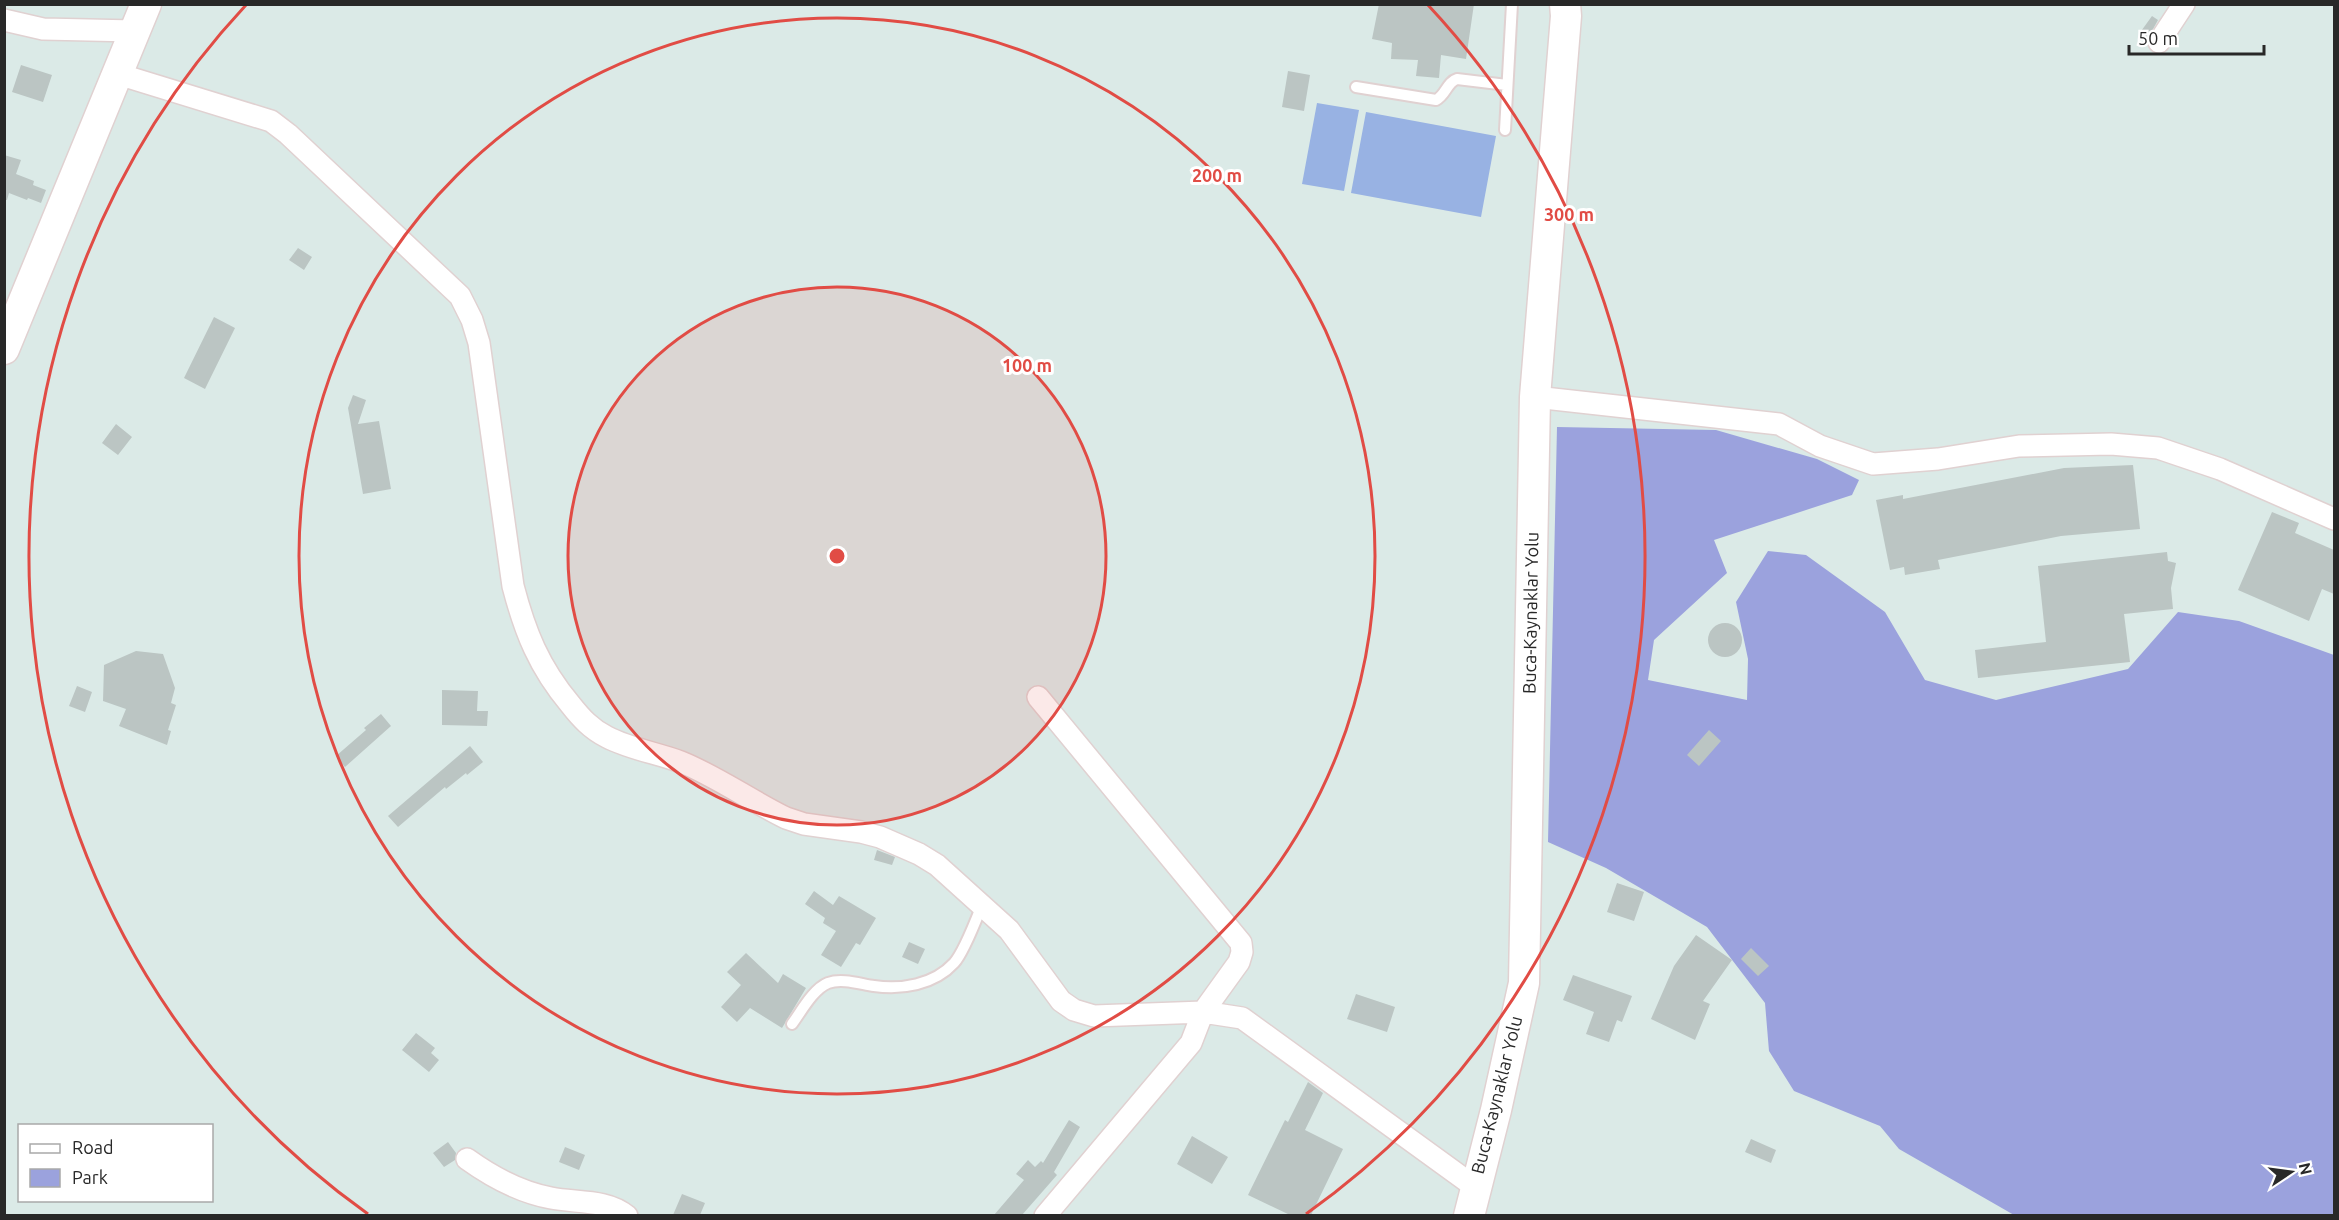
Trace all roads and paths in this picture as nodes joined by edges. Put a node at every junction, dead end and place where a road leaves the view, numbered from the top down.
1 (1512, 4) edge
2 (1565, 4) edge
3 (2184, 4) edge
4 (141, 18) edge
5 (4, 20) edge
6 (2159, 42) dead end
7 (118, 74) junction
8 (1507, 85) junction
9 (1356, 87) dead end
10 (1505, 130) dead end
11 (5, 347) edge
12 (1535, 397) junction
13 (2334, 519) edge
14 (1038, 697) dead end
15 (982, 905) junction
16 (1203, 1012) junction
17 (792, 1024) dead end
18 (466, 1159) dead end
19 (1472, 1201) edge
20 (627, 1215) edge
21 (1045, 1215) edge

1 - 8 lane
2 - 12 street, Buca-Kaynaklar Yolu
3 - 6 street
4 - 5 street
4 - 7 street
7 - 11 street
7 - 15 street
8 - 9 lane
8 - 10 lane
12 - 13 street
12 - 19 street, Buca-Kaynaklar Yolu
14 - 16 street
15 - 16 street
15 - 17 lane
16 - 19 street
16 - 21 street
18 - 20 street

